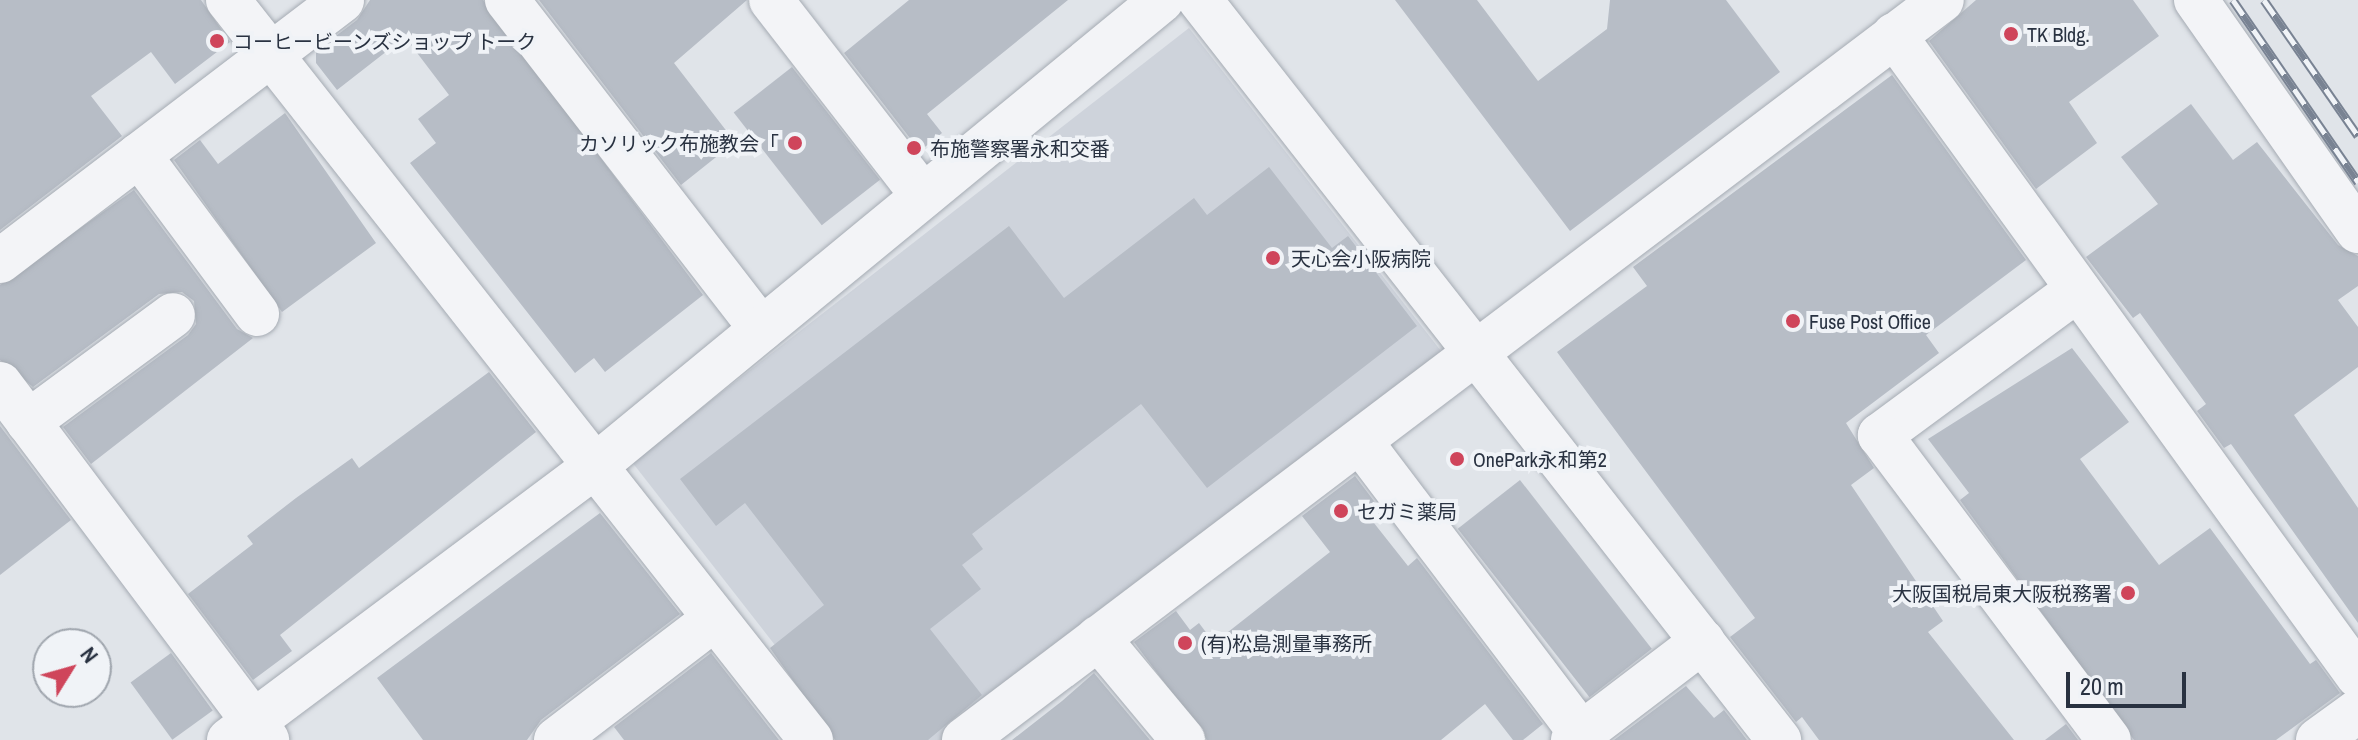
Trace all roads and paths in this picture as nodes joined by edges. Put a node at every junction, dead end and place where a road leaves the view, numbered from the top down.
1 (228, 0) edge
2 (342, 0) edge
3 (507, 0) edge
4 (1162, 0) edge
5 (1200, 0) edge
6 (1942, 0) edge
7 (2196, 0) edge
8 (785, 5) edge
9 (1894, 35) junction
10 (272, 54) junction
11 (139, 155) junction
12 (923, 196) junction
13 (2358, 231) edge
14 (0, 261) edge
15 (2077, 290) junction
16 (257, 314) dead end
17 (173, 315) dead end
18 (761, 329) junction
19 (1477, 350) junction
20 (0, 384) edge
21 (28, 422) junction
22 (1360, 441) junction
23 (594, 467) junction
24 (714, 619) junction
25 (1098, 638) junction
26 (1703, 641) junction
27 (2358, 676) edge
28 (2358, 711) edge
29 (250, 734) edge
30 (1581, 737) edge
31 (556, 740) edge
32 (811, 740) edge
33 (964, 740) edge
34 (1183, 740) edge
35 (1779, 740) edge
36 (2109, 740) edge
37 (2318, 740) edge

1 - 10 street
2 - 10 street
3 - 18 street
4 - 12 street
5 - 19 street
6 - 9 street
7 - 13 street
8 - 12 street
9 - 15 street
9 - 19 street
10 - 11 street
10 - 23 street
11 - 14 street
11 - 16 street
12 - 18 street
15 - 27 street
15 - 36 street
17 - 21 street
18 - 23 street
19 - 22 street
19 - 26 street
20 - 21 street
21 - 29 street
22 - 25 street
22 - 30 street
23 - 24 street
23 - 29 street
24 - 31 street
24 - 32 street
25 - 33 street
25 - 34 street
26 - 30 street
26 - 35 street
28 - 37 street

